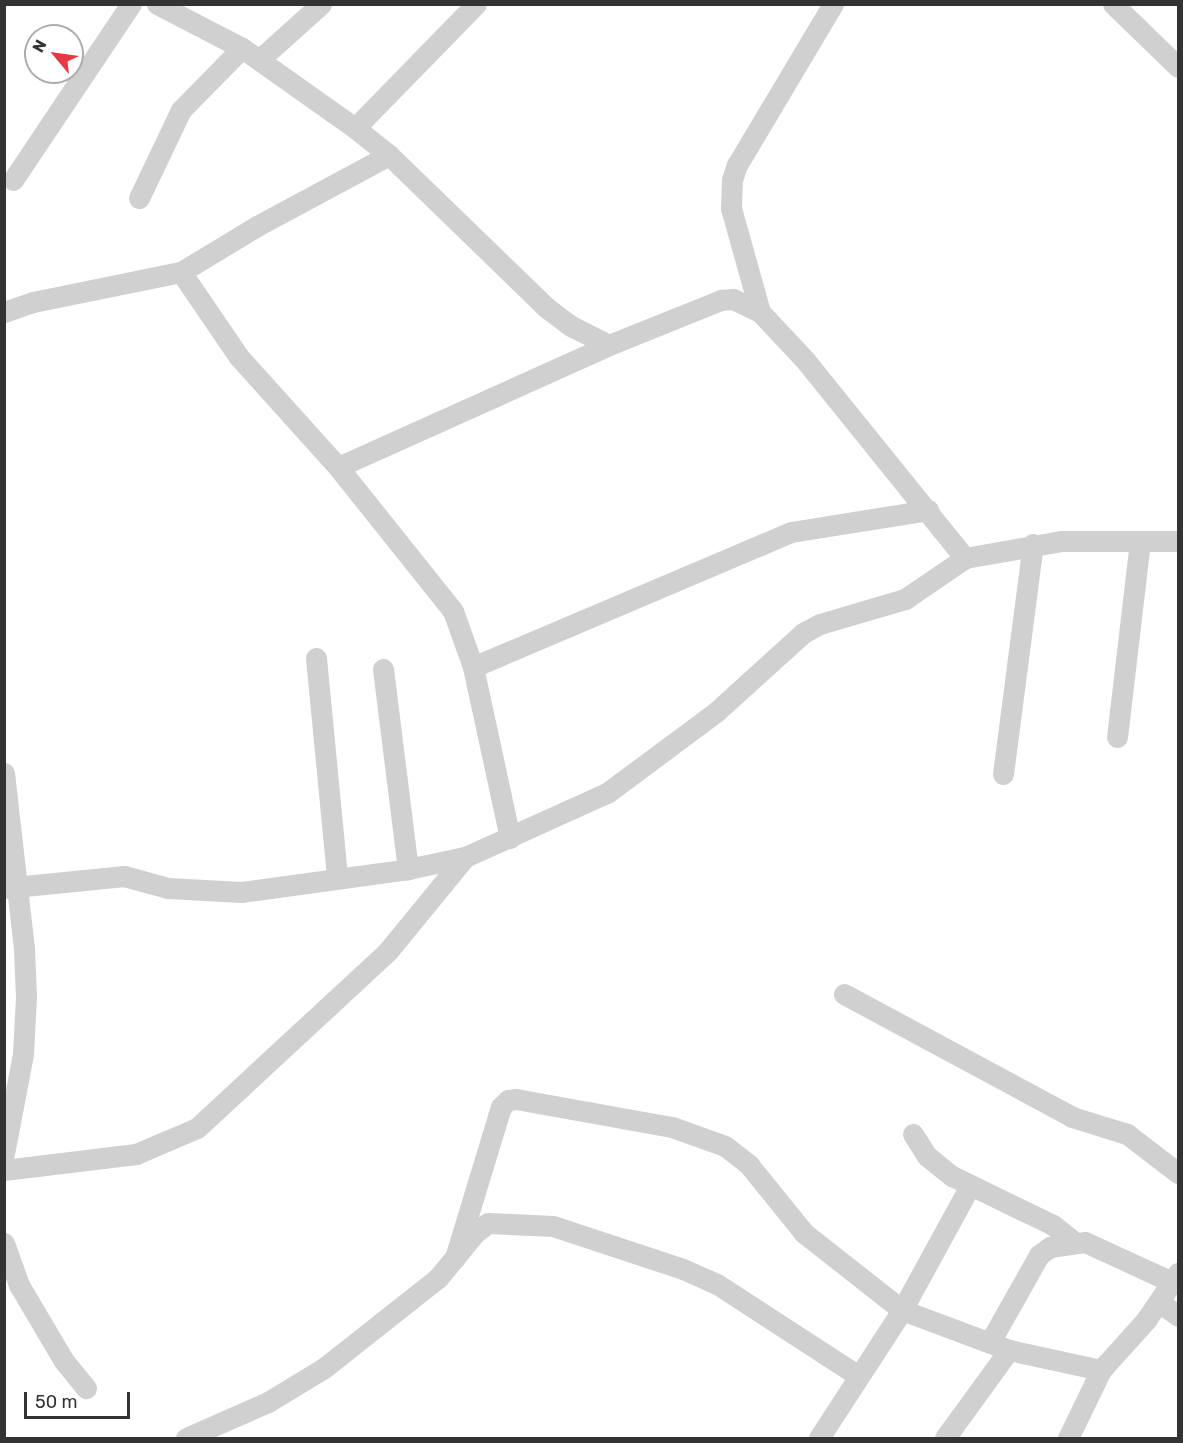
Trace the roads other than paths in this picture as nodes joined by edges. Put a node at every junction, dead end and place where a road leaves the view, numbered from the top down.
1 (130, 4) edge
2 (157, 4) edge
3 (321, 4) edge
4 (476, 4) edge
5 (833, 4) edge
6 (1113, 4) edge
7 (251, 53) junction
8 (1179, 67) edge
9 (355, 128) junction
10 (389, 155) junction
11 (13, 180) dead end
12 (139, 198) dead end
13 (180, 272) junction
14 (4, 312) edge
15 (760, 312) junction
16 (609, 345) junction
17 (338, 467) junction
18 (928, 510) junction
19 (1140, 541) junction
20 (1179, 542) edge
21 (1033, 544) junction
22 (965, 558) junction
23 (316, 657) dead end
24 (473, 667) junction
25 (383, 669) dead end
26 (1117, 737) dead end
27 (4, 773) edge
28 (1003, 774) dead end
29 (510, 838) junction
30 (465, 857) junction
31 (408, 869) junction
32 (337, 877) junction
33 (10, 887) edge
34 (844, 994) dead end
35 (913, 1134) dead end
36 (4, 1154) edge
37 (4, 1170) edge
38 (1179, 1173) edge
39 (970, 1186) junction
40 (1074, 1242) junction
41 (4, 1243) edge
42 (455, 1258) junction
43 (1175, 1278) edge
44 (1159, 1302) junction
45 (902, 1310) junction
46 (1179, 1316) edge
47 (999, 1346) junction
48 (1101, 1370) junction
49 (857, 1375) junction
50 (86, 1388) dead end
51 (186, 1438) edge
52 (819, 1438) edge
53 (945, 1438) edge
54 (1068, 1438) edge

1 - 11 street
2 - 7 street
3 - 7 street
4 - 9 street
5 - 15 street
6 - 8 street
7 - 9 street
7 - 12 street
9 - 10 street
10 - 13 street
10 - 16 street
13 - 14 street
13 - 17 street
15 - 16 street
15 - 18 street
16 - 17 street
17 - 24 street
18 - 22 street
18 - 24 street
19 - 20 street
19 - 21 street
19 - 26 street
21 - 22 street
21 - 28 street
22 - 29 street
23 - 32 street
24 - 29 street
25 - 31 street
27 - 33 street
29 - 30 street
30 - 31 street
30 - 37 street
31 - 32 street
32 - 33 street
33 - 36 street
34 - 38 street
35 - 39 street
39 - 40 street
39 - 45 street
40 - 43 street
40 - 47 street
41 - 50 street
42 - 45 street
42 - 49 street
42 - 51 street
43 - 44 street
44 - 46 street
44 - 48 street
45 - 47 street
45 - 49 street
47 - 48 street
47 - 53 street
48 - 54 street
49 - 52 street

